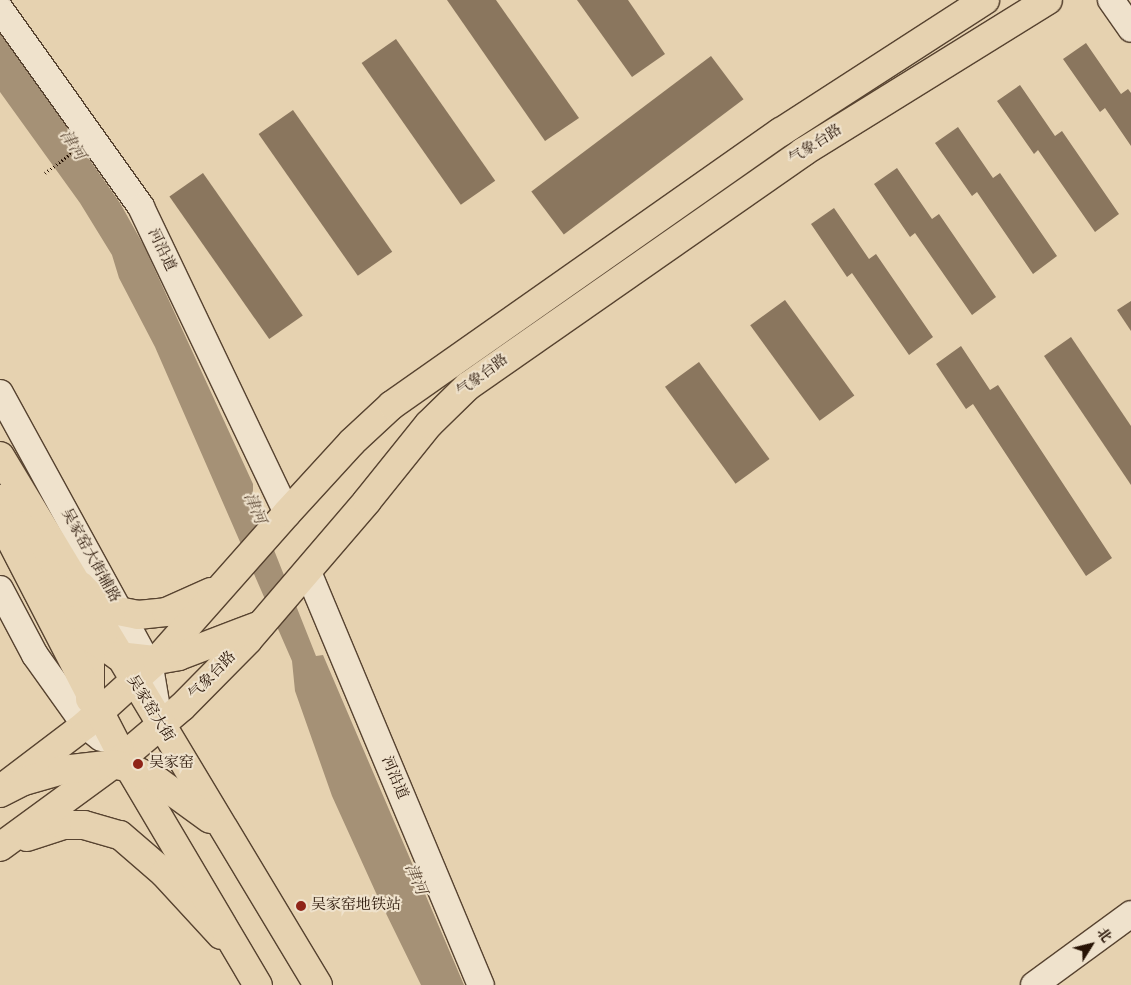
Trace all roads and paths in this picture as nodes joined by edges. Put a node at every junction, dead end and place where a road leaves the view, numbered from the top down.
1 (985, 0) edge
2 (1048, 0) edge
3 (1111, 0) edge
4 (0, 8) edge
5 (1131, 29) edge
6 (92, 138) junction
7 (45, 173) dead end
8 (0, 393) edge
9 (0, 456) edge
10 (0, 499) edge
11 (0, 519) edge
12 (282, 520) junction
13 (62, 560) junction
14 (304, 576) junction
15 (226, 584) junction
16 (0, 589) edge
17 (122, 613) junction
18 (260, 625) junction
19 (87, 635) junction
20 (118, 656) junction
21 (147, 667) junction
22 (92, 710) junction
23 (160, 726) junction
24 (122, 763) junction
25 (62, 770) junction
26 (0, 791) edge
27 (230, 840) junction
28 (1, 846) edge
29 (1131, 914) edge
30 (244, 961) junction
31 (258, 985) edge
32 (318, 985) edge
33 (481, 985) edge
34 (1034, 985) edge

1 - 12 main road, 气象台路
2 - 14 main road, 气象台路
3 - 5 street
4 - 6 street, 河沿道
6 - 7 path
6 - 12 street, 河沿道
8 - 17 street, 吴家窑大街辅路
9 - 13 main road, 吴家窑大街
10 - 19 main road
11 - 22 main road
12 - 15 main road, 气象台路
13 - 17 main road
13 - 19 main road
13 - 20 main road, 吴家窑大街
14 - 18 main road, 气象台路
14 - 33 street, 河沿道
15 - 17 main road
15 - 21 main road, 气象台路
16 - 22 street
17 - 21 street, 吴家窑大街辅路
18 - 21 main road
18 - 23 main road, 气象台路
19 - 20 main road
19 - 22 main road
20 - 21 main road, 吴家窑大街
21 - 22 main road, 气象台路
21 - 23 main road, 吴家窑大街
22 - 24 main road
22 - 25 main road
22 - 26 main road, 气象台路
23 - 24 main road, 气象台路
23 - 27 main road, 吴家窑大街
24 - 25 main road
24 - 27 main road
24 - 28 main road, 气象台路
24 - 30 main road
25 - 26 main road
25 - 28 main road
27 - 32 main road, 吴家窑大街
28 - 30 main road
29 - 34 street
30 - 31 main road

